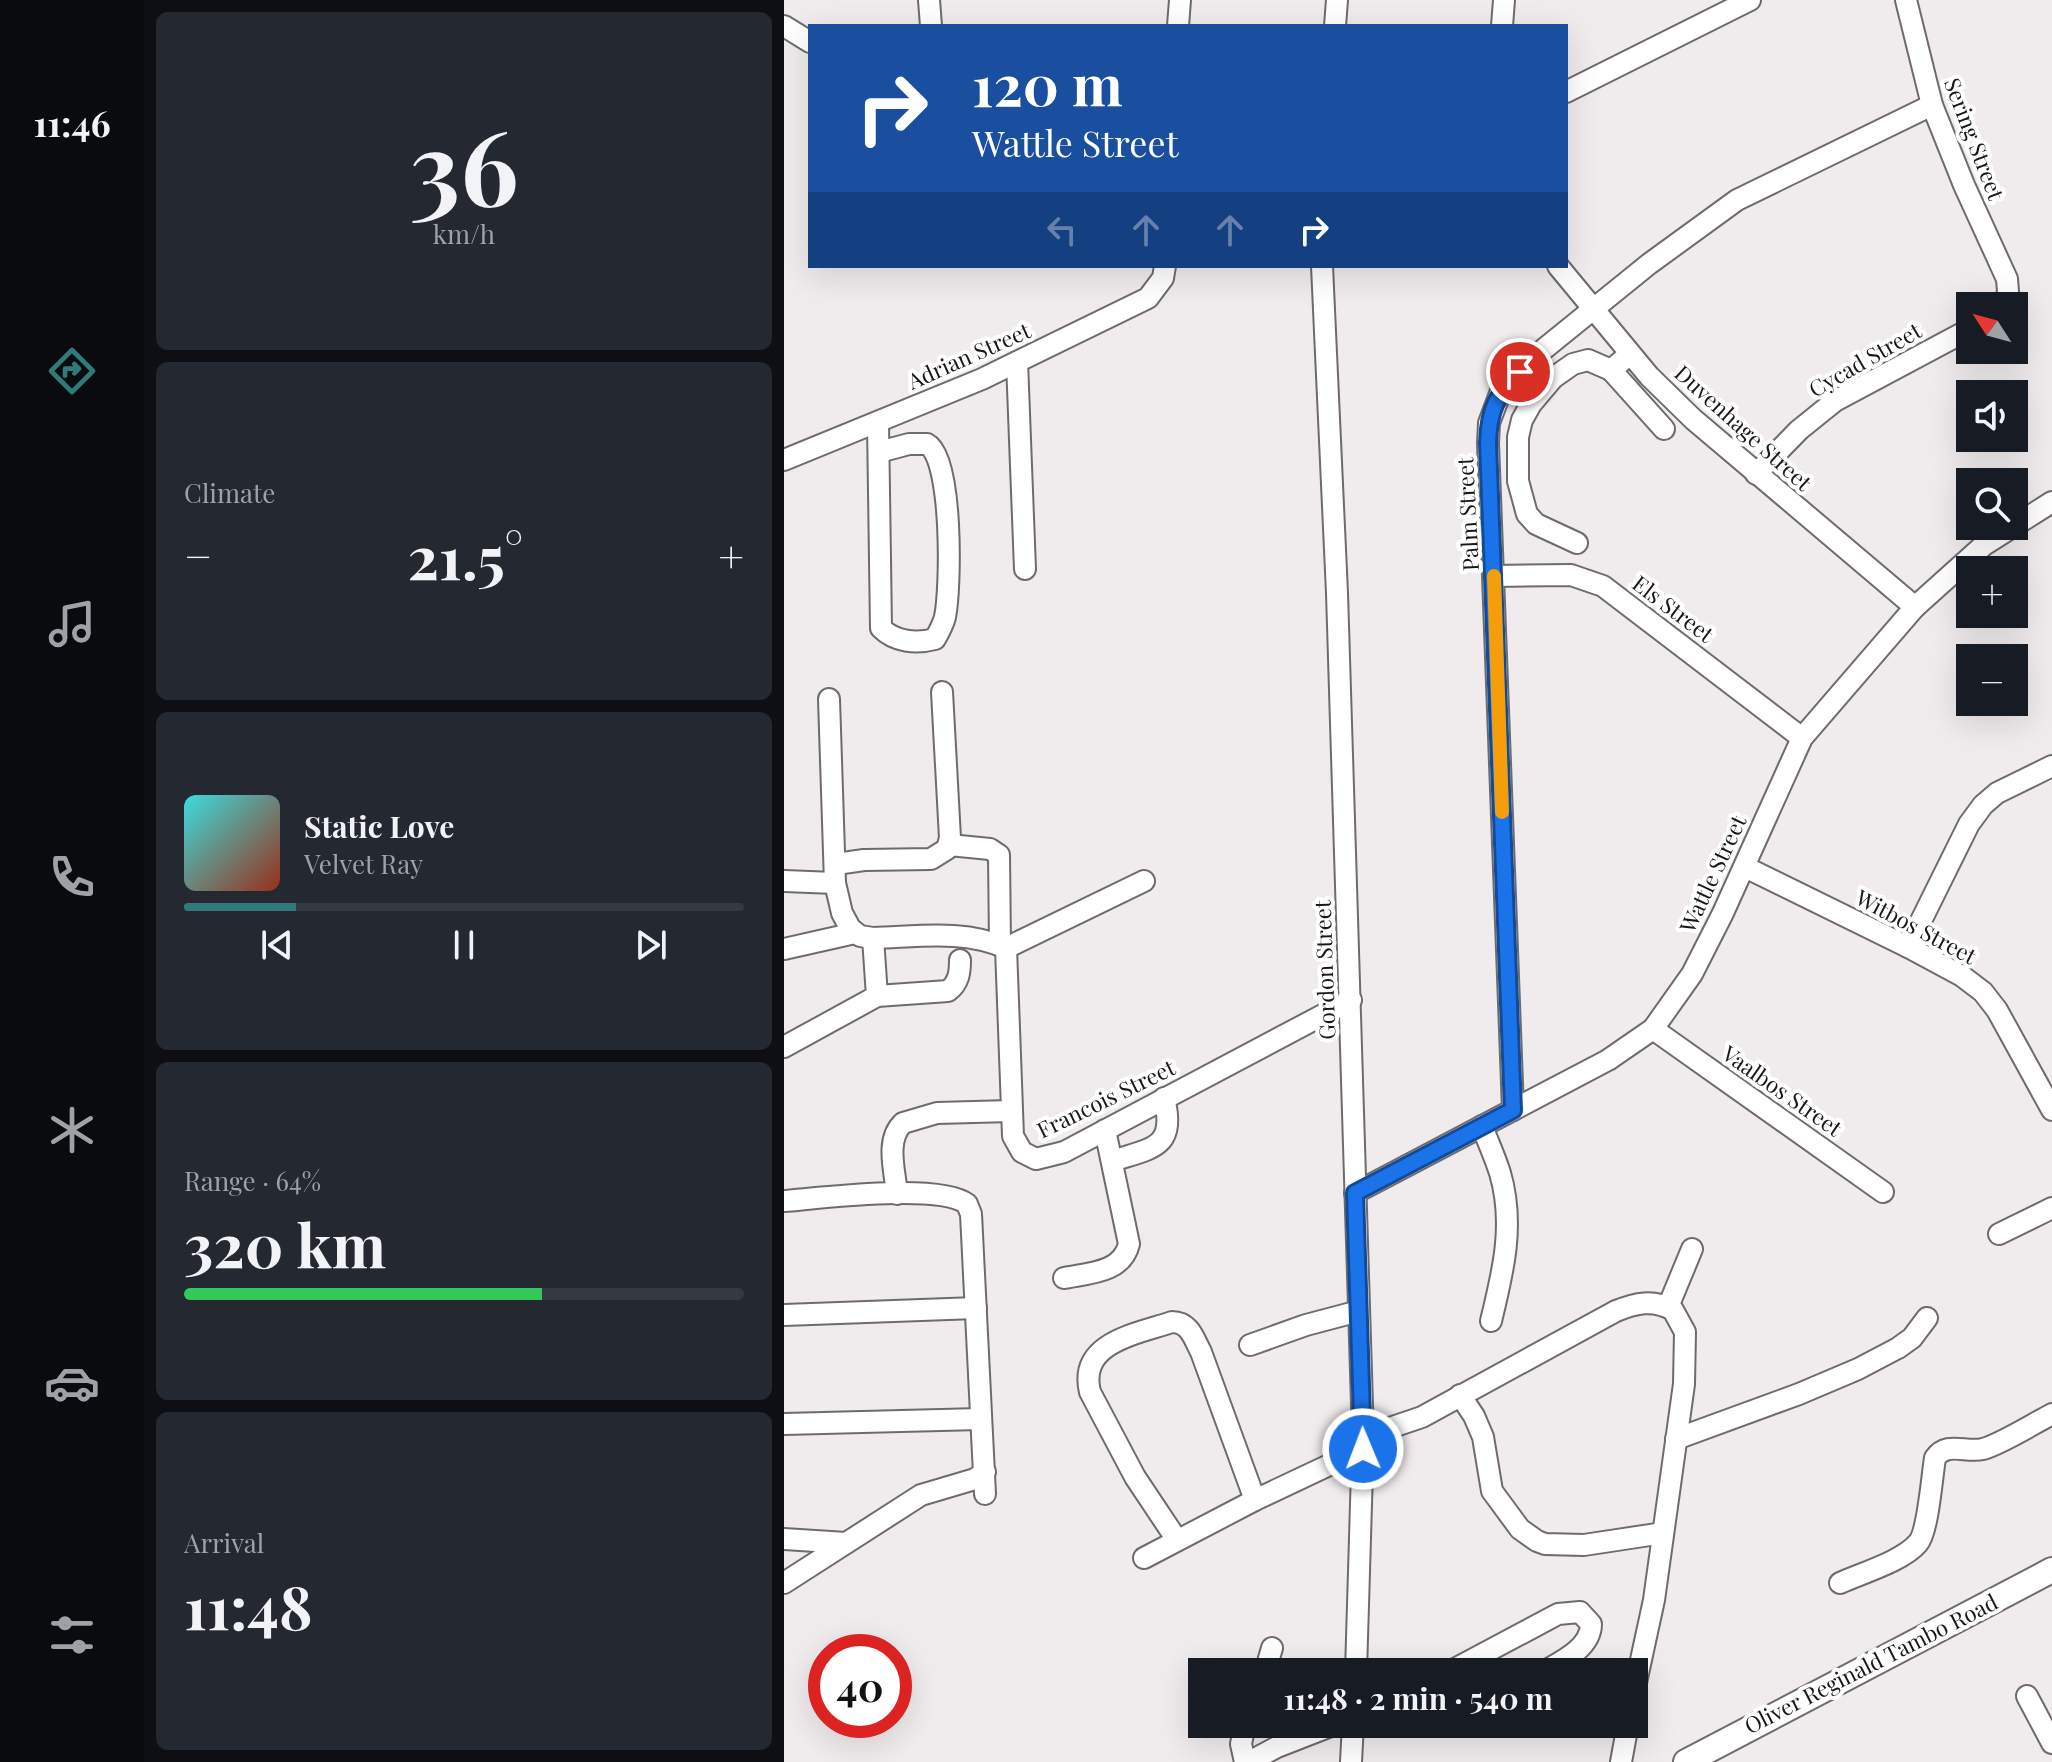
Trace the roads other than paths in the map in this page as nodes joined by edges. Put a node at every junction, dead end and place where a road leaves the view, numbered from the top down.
1 (929, 0) edge
2 (1180, 0) edge
3 (1337, 0) edge
4 (1504, 0) edge
5 (1750, 0) edge
6 (1906, 0) edge
7 (931, 24) edge
8 (1178, 24) edge
9 (1335, 24) edge
10 (1502, 24) edge
11 (784, 26) edge
12 (808, 41) edge
13 (1568, 91) edge
14 (1932, 105) junction
15 (1322, 268) edge
16 (1560, 268) edge
17 (1164, 272) edge
18 (2006, 292) edge
19 (1592, 309) junction
20 (1956, 336) edge
21 (1630, 354) junction
22 (1017, 362) junction
23 (1611, 370) junction
24 (878, 423) junction
25 (1664, 429) dead end
26 (879, 452) junction
27 (784, 460) edge
28 (1756, 474) junction
29 (2052, 502) edge
30 (1577, 543) dead end
31 (1025, 569) dead end
32 (1494, 576) junction
33 (1915, 607) junction
34 (942, 692) dead end
35 (829, 699) dead end
36 (1802, 738) junction
37 (2052, 766) edge
38 (949, 845) junction
39 (1745, 867) junction
40 (835, 874) junction
41 (784, 881) edge
42 (1144, 881) dead end
43 (864, 936) junction
44 (1003, 946) junction
45 (1908, 947) junction
46 (784, 949) edge
47 (960, 960) dead end
48 (877, 996) junction
49 (1351, 1000) junction
50 (1653, 1029) junction
51 (784, 1047) edge
52 (1164, 1098) junction
53 (1513, 1110) junction
54 (2052, 1110) edge
55 (1011, 1111) junction
56 (1482, 1126) junction
57 (1105, 1130) junction
58 (1112, 1161) junction
59 (1883, 1192) dead end
60 (1355, 1193) junction
61 (897, 1194) junction
62 (784, 1201) edge
63 (2052, 1208) edge
64 (1999, 1234) dead end
65 (1692, 1249) dead end
66 (1064, 1278) dead end
67 (1668, 1307) junction
68 (976, 1308) junction
69 (1359, 1311) junction
70 (784, 1315) edge
71 (1927, 1318) dead end
72 (1491, 1321) dead end
73 (1250, 1345) dead end
74 (1460, 1395) junction
75 (2052, 1414) edge
76 (980, 1419) junction
77 (784, 1424) edge
78 (1676, 1439) junction
79 (1363, 1443) junction
80 (985, 1472) junction
81 (985, 1494) dead end
82 (1255, 1500) junction
83 (1663, 1533) junction
84 (784, 1539) edge
85 (1177, 1540) junction
86 (846, 1543) junction
87 (1144, 1558) dead end
88 (2052, 1570) edge
89 (784, 1583) edge
90 (1840, 1583) dead end
91 (1272, 1648) dead end
92 (1269, 1658) edge
93 (1356, 1658) edge
94 (1475, 1658) edge
95 (1568, 1658) edge
96 (1641, 1658) edge
97 (2027, 1696) dead end
98 (1242, 1738) edge
99 (1304, 1738) edge
100 (1352, 1738) edge
101 (1625, 1738) edge
102 (2052, 1743) edge
103 (1255, 1760) edge
104 (1687, 1761) edge
105 (1351, 1762) edge
106 (1621, 1762) edge

1 - 7 street
2 - 8 street
3 - 9 street
4 - 10 street
5 - 13 street
6 - 14 street, Sering Street
11 - 12 street
14 - 18 street, Sering Street
14 - 19 street, Palm Street
15 - 49 street, Gordon Street
16 - 19 street, Duvenhage Street
17 - 22 street, Adrian Street
19 - 21 street, Duvenhage Street
19 - 32 street, Palm Street
20 - 28 street, Cycad Street
21 - 23 street
21 - 28 street, Duvenhage Street
22 - 24 street, Adrian Street
22 - 31 street
23 - 25 street
23 - 30 street
24 - 26 street
24 - 27 street, Adrian Street
26 - 26 street
28 - 33 street, Duvenhage Street
29 - 33 street, Wattle Street
32 - 36 street, Els Street
32 - 53 street, Palm Street
33 - 36 street, Wattle Street
34 - 38 street
35 - 40 street
36 - 39 street, Wattle Street
37 - 45 street
38 - 40 street
38 - 44 street, Francois Street
39 - 45 street, Witbos Street
39 - 50 street, Wattle Street
40 - 41 street
40 - 43 street
42 - 44 street
43 - 44 street
43 - 46 street
43 - 48 street
44 - 55 street, Francois Street
45 - 54 street, Witbos Street
47 - 48 street
48 - 51 street
49 - 52 street, Francois Street
49 - 60 street, Gordon Street
50 - 53 street, Wattle Street
50 - 59 street, Vaalbos Street
52 - 57 street, Francois Street
52 - 58 street
53 - 56 street, Wattle Street
55 - 57 street, Francois Street
55 - 61 street
56 - 60 street, Wattle Street
56 - 72 street
57 - 58 street
58 - 66 street
60 - 69 street, Gordon Street
61 - 62 street
61 - 68 street
63 - 64 street
65 - 67 street
67 - 74 street
67 - 78 street
68 - 70 street
68 - 76 street
69 - 73 street
69 - 79 street, Gordon Street
71 - 78 street
74 - 79 street
74 - 83 street
75 - 90 street
76 - 77 street
76 - 80 street
78 - 83 street
79 - 82 street
79 - 93 street, Gordon Street
80 - 81 street
80 - 86 street
82 - 85 street
82 - 85 street
83 - 96 street
84 - 86 street
85 - 87 street
86 - 89 street
88 - 104 main road, Oliver Reginald Tambo Road
91 - 92 street
94 - 95 street
97 - 102 street
98 - 103 street
99 - 103 street
100 - 105 street
101 - 106 street

